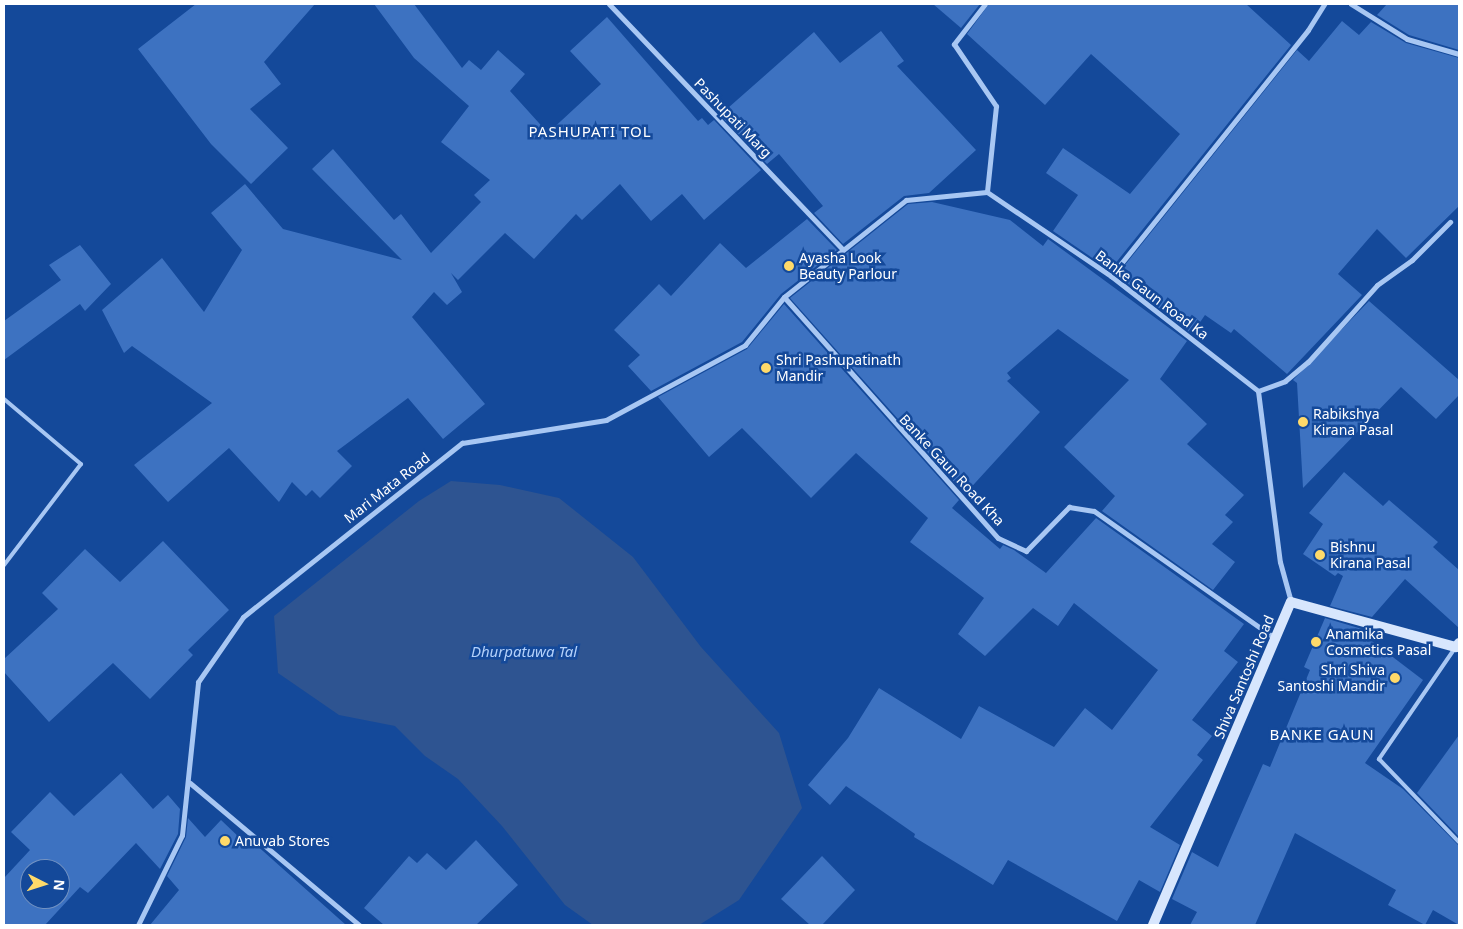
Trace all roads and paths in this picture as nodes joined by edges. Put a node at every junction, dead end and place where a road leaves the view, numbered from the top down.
1 (609, 4) edge
2 (985, 4) edge
3 (1324, 4) edge
4 (1352, 4) edge
5 (1459, 54) edge
6 (987, 192) junction
7 (1450, 222) dead end
8 (842, 249) junction
9 (1111, 276) junction
10 (784, 297) junction
11 (1258, 391) junction
12 (4, 398) edge
13 (4, 565) edge
14 (1291, 602) junction
15 (1276, 639) junction
16 (1458, 645) edge
17 (190, 783) junction
18 (1459, 842) edge
19 (138, 925) edge
20 (359, 925) edge
21 (1153, 925) edge

1 - 8 street, Pashupati Marg
2 - 6 street
3 - 9 street
4 - 5 street
6 - 8 street
6 - 9 street, Banke Gaun Road Ka
7 - 11 street
8 - 10 street, Mari Mata Road
9 - 11 street, Banke Gaun Road Ka
10 - 15 street, Banke Gaun Road Kha
10 - 17 street, Mari Mata Road
11 - 14 street
12 - 13 lane
14 - 15 main road, Shiva Santoshi Road
14 - 16 main road
15 - 21 main road, Shiva Santoshi Road
16 - 18 lane
17 - 19 street, Mari Mata Road
17 - 20 street

